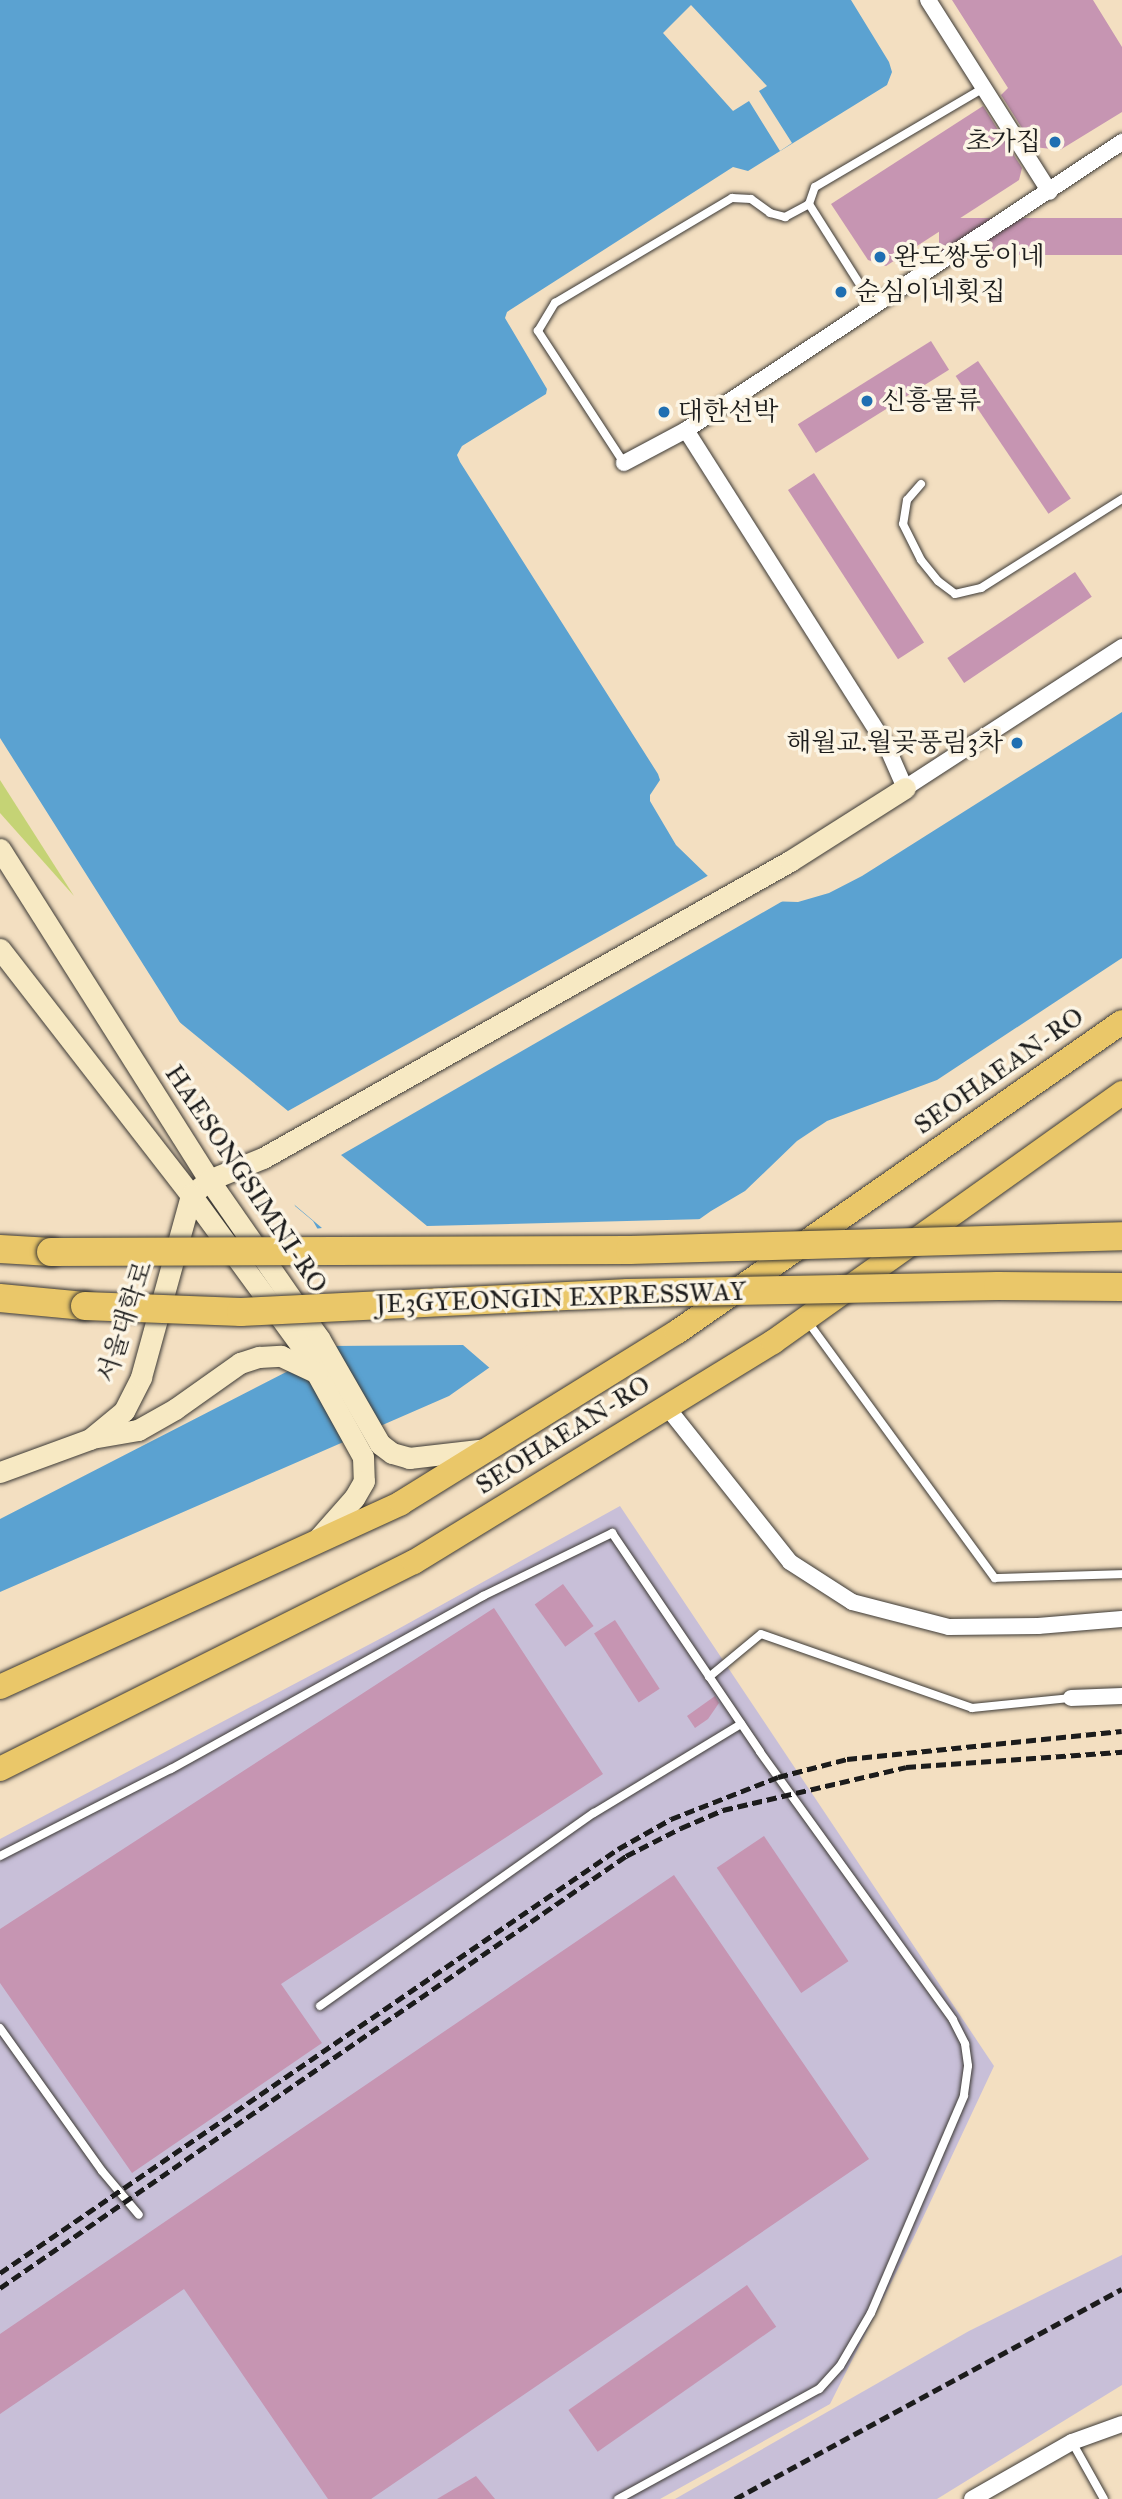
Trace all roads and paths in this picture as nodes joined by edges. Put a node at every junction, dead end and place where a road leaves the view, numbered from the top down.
1 (928, 0) edge
2 (984, 88) junction
3 (1121, 143) edge
4 (1050, 192) junction
5 (809, 204) junction
6 (874, 307) junction
7 (686, 429) junction
8 (624, 463) joint
9 (921, 484) dead end
10 (1122, 499) edge
11 (1122, 647) edge
12 (905, 788) junction
13 (0, 849) edge
14 (0, 949) edge
15 (1122, 1022) edge
16 (1122, 1093) edge
17 (209, 1180) junction
18 (191, 1195) junction
19 (1122, 1236) edge
20 (0, 1249) edge
21 (1122, 1287) edge
22 (0, 1300) edge
23 (806, 1320) junction
24 (317, 1373) junction
25 (666, 1406) junction
26 (90, 1439) junction
27 (492, 1448) junction
28 (0, 1472) edge
29 (315, 1543) junction
30 (1122, 1574) edge
31 (1122, 1619) edge
32 (709, 1677) junction
33 (0, 1688) edge
34 (1122, 1696) edge
35 (1071, 1698) joint
36 (741, 1724) junction
37 (0, 1769) edge
38 (0, 1856) edge
39 (320, 2006) dead end
40 (0, 2028) edge
41 (139, 2215) dead end
42 (1122, 2424) edge
43 (1072, 2442) junction
44 (618, 2499) edge
45 (972, 2499) edge
46 (1104, 2499) edge

1 - 2 street
2 - 4 street
2 - 5 lane
3 - 4 street
4 - 6 street
5 - 6 lane
5 - 8 lane
6 - 7 street
7 - 8 street
7 - 12 street
9 - 10 lane
11 - 12 street
12 - 17 main road
13 - 17 main road, HAESONGSIMNI-RO
14 - 18 main road, HAESONGSIMNI-RO
15 - 27 main road, SEOHAEAN-RO
16 - 23 main road, SEOHAEAN-RO
17 - 18 main road
17 - 27 main road, HAESONGSIMNI-RO
18 - 24 main road, HAESONGSIMNI-RO
18 - 26 main road, 서울대학로
19 - 20 highway, JE3GYEONGIN EXPRESSWAY, bridge
21 - 22 highway, JE3GYEONGIN EXPRESSWAY, bridge
23 - 25 main road, SEOHAEAN-RO
23 - 30 lane
24 - 26 main road
24 - 29 main road, HAESONGSIMNI-RO
25 - 31 street
25 - 37 main road, SEOHAEAN-RO
26 - 28 main road, 서울대학로
27 - 29 main road, SEOHAEAN-RO
29 - 33 main road, SEOHAEAN-RO
32 - 35 lane
32 - 36 lane
32 - 38 lane
34 - 35 street
36 - 39 lane
36 - 44 lane
40 - 41 lane
42 - 43 street
43 - 45 street
43 - 46 lane

